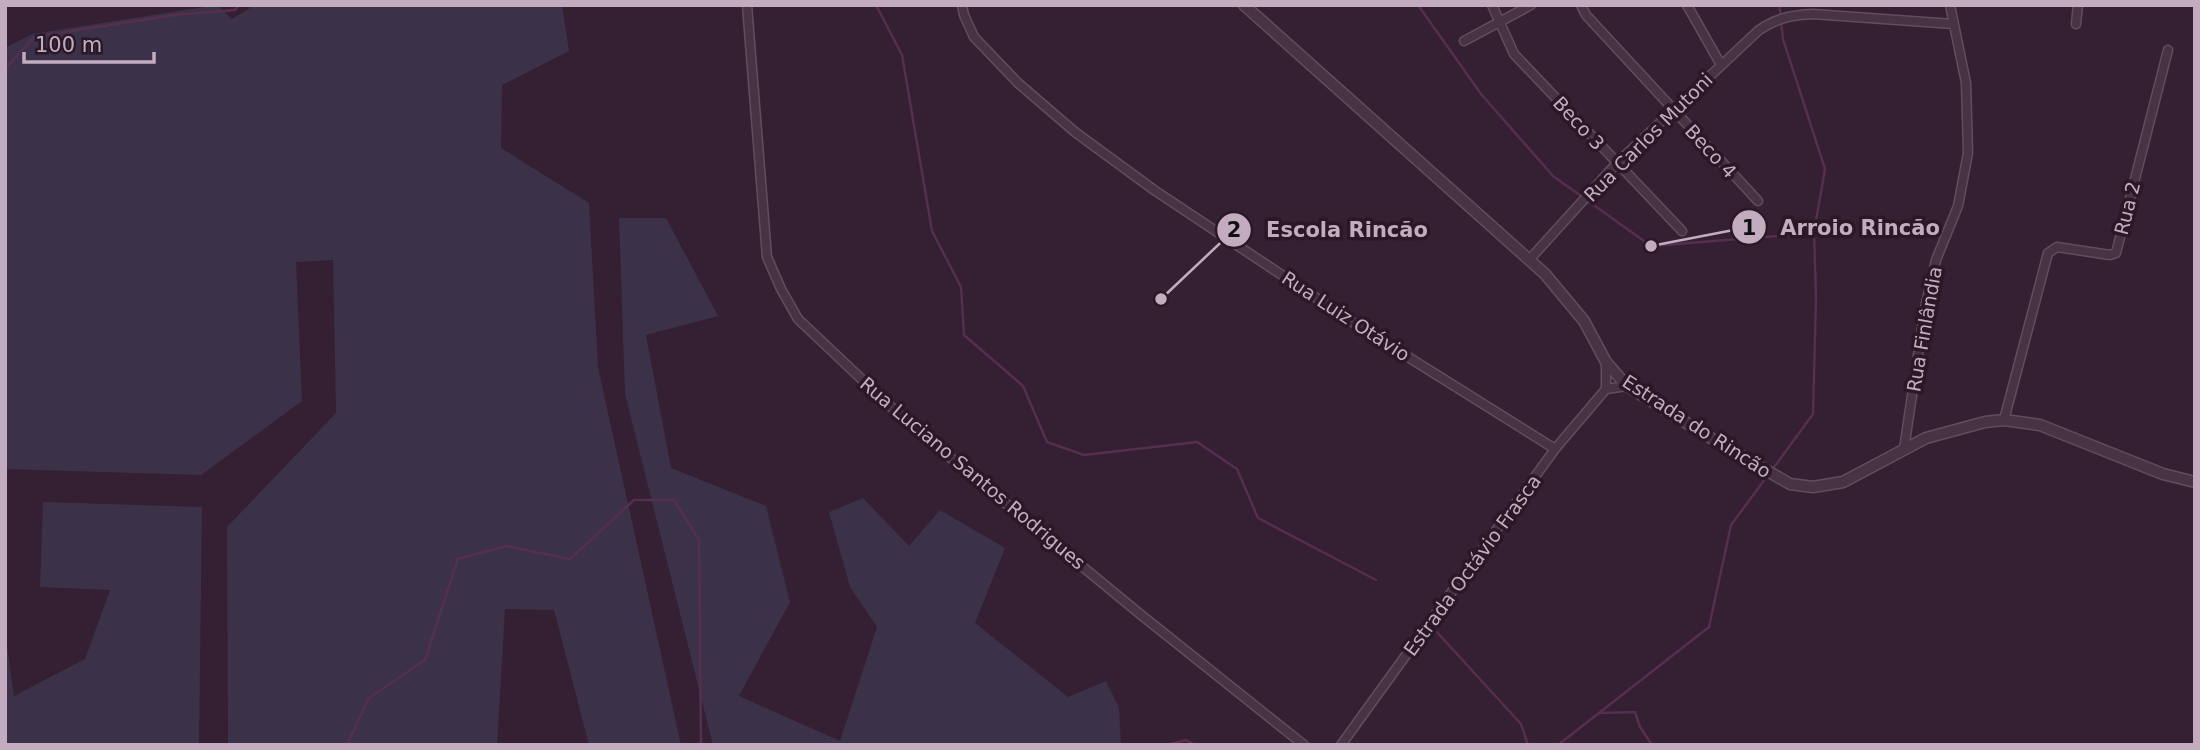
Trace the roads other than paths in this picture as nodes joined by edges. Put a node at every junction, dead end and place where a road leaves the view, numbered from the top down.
1 (747, 5) edge
2 (962, 5) edge
3 (1244, 5) edge
4 (1492, 5) edge
5 (1531, 5) edge
6 (1581, 5) edge
7 (1687, 5) edge
8 (1950, 5) edge
9 (2078, 5) edge
10 (1499, 22) junction
11 (1953, 24) junction
12 (2076, 24) dead end
13 (1464, 41) dead end
14 (2168, 50) dead end
15 (1721, 65) junction
16 (1672, 110) junction
17 (1616, 163) junction
18 (1758, 201) dead end
19 (1682, 231) dead end
20 (1529, 260) junction
21 (1606, 362) junction
22 (1627, 386) junction
23 (1606, 389) junction
24 (2004, 420) junction
25 (1555, 449) junction
26 (1904, 449) junction
27 (2195, 482) edge
28 (1304, 745) edge
29 (1341, 745) edge

1 - 28 street, Rua Luciano Santos Rodrigues
2 - 25 street, Rua Luiz Otávio
3 - 20 street, Estrada do Rincão
4 - 10 street, Beco 3
5 - 10 street
6 - 16 street, Beco 4
7 - 15 street
8 - 11 street, Rua Finlândia
9 - 12 street
10 - 13 street
10 - 17 street, Beco 3
11 - 15 street, Rua Carlos Mutoni
11 - 26 street, Rua Finlândia
14 - 24 street, Rua 2
15 - 16 street, Rua Carlos Mutoni
16 - 17 street, Rua Carlos Mutoni
16 - 18 street, Beco 4
17 - 19 street, Beco 3
17 - 20 street, Rua Carlos Mutoni
20 - 21 street, Estrada do Rincão
21 - 22 street, Estrada do Rincão
21 - 23 street
22 - 23 street
22 - 26 street, Estrada do Rincão
23 - 25 street, Estrada Octávio Frasca
24 - 26 street, Estrada do Rincão
24 - 27 street, Estrada do Rincão
25 - 29 street, Estrada Octávio Frasca

